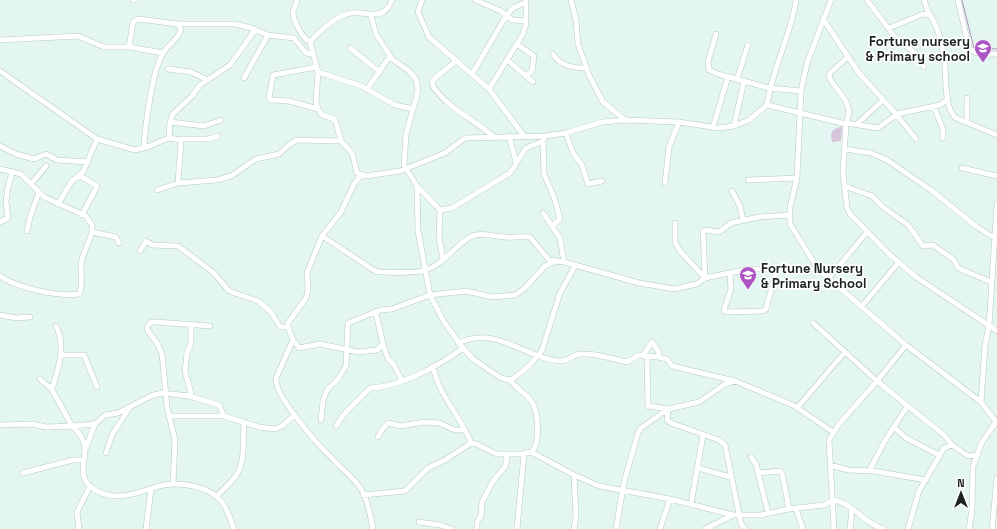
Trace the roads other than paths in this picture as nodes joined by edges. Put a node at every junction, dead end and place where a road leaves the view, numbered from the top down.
1 (296, 0) edge
2 (392, 0) edge
3 (422, 0) edge
4 (475, 0) edge
5 (571, 0) edge
6 (796, 0) edge
7 (830, 0) edge
8 (867, 0) edge
9 (924, 0) edge
10 (958, 0) edge
11 (526, 1) edge
12 (929, 14) junction
13 (371, 16) junction
14 (506, 16) junction
15 (823, 19) junction
16 (526, 21) junction
17 (178, 24) junction
18 (889, 28) junction
19 (255, 30) junction
20 (716, 34) dead end
21 (268, 36) junction
22 (0, 40) edge
23 (310, 42) junction
24 (517, 44) junction
25 (748, 44) dead end
26 (129, 47) junction
27 (350, 48) dead end
28 (163, 53) junction
29 (313, 54) junction
30 (553, 54) dead end
31 (997, 54) edge
32 (390, 56) junction
33 (848, 57) junction
34 (507, 60) junction
35 (456, 61) junction
36 (924, 66) dead end
37 (587, 68) junction
38 (168, 69) dead end
39 (318, 69) junction
40 (0, 71) edge
41 (380, 72) junction
42 (472, 74) junction
43 (526, 76) junction
44 (728, 77) junction
45 (244, 78) dead end
46 (737, 79) junction
47 (208, 80) junction
48 (744, 81) junction
49 (533, 82) dead end
50 (769, 88) junction
51 (366, 89) junction
52 (489, 89) junction
53 (801, 91) junction
54 (967, 98) dead end
55 (948, 99) junction
56 (883, 100) junction
57 (766, 105) junction
58 (934, 107) junction
59 (318, 109) junction
60 (413, 109) junction
61 (896, 114) junction
62 (800, 115) junction
63 (221, 120) dead end
64 (625, 120) junction
65 (170, 122) junction
66 (679, 122) junction
67 (967, 122) junction
68 (846, 124) junction
69 (857, 124) junction
70 (734, 126) junction
71 (713, 127) junction
72 (566, 133) junction
73 (997, 135) edge
74 (218, 136) dead end
75 (509, 136) junction
76 (524, 136) junction
77 (494, 137) junction
78 (169, 138) junction
79 (544, 138) junction
80 (944, 138) dead end
81 (97, 139) junction
82 (180, 139) junction
83 (916, 139) dead end
84 (341, 141) junction
85 (0, 146) edge
86 (144, 148) junction
87 (844, 149) junction
88 (88, 162) junction
89 (516, 162) junction
90 (46, 166) dead end
91 (962, 168) dead end
92 (0, 169) edge
93 (405, 169) junction
94 (12, 173) junction
95 (361, 175) junction
96 (80, 176) junction
97 (997, 176) edge
98 (797, 178) junction
99 (748, 180) dead end
100 (602, 181) dead end
101 (178, 183) junction
102 (665, 183) dead end
103 (31, 184) junction
104 (417, 186) junction
105 (844, 186) junction
106 (157, 190) dead end
107 (732, 191) dead end
108 (39, 192) junction
109 (58, 204) junction
110 (997, 204) edge
111 (440, 210) junction
112 (543, 213) dead end
113 (82, 215) junction
114 (789, 215) junction
115 (743, 220) junction
116 (0, 222) edge
117 (675, 223) dead end
118 (552, 226) junction
119 (27, 231) dead end
120 (92, 232) junction
121 (867, 232) junction
122 (322, 236) junction
123 (996, 239) edge
124 (119, 243) dead end
125 (140, 251) dead end
126 (444, 260) junction
127 (554, 262) junction
128 (564, 262) junction
129 (899, 262) junction
130 (575, 266) junction
131 (777, 268) junction
132 (818, 269) junction
133 (424, 271) junction
134 (730, 273) junction
135 (0, 276) edge
136 (705, 278) junction
137 (829, 278) junction
138 (991, 282) junction
139 (430, 295) junction
140 (862, 306) junction
141 (376, 313) junction
142 (0, 315) edge
143 (30, 317) dead end
144 (813, 323) dead end
145 (191, 325) junction
146 (56, 326) dead end
147 (210, 326) dead end
148 (989, 326) junction
149 (288, 327) junction
150 (997, 331) edge
151 (292, 340) junction
152 (458, 343) junction
153 (382, 344) junction
154 (906, 345) junction
155 (462, 348) junction
156 (346, 350) junction
157 (844, 353) junction
158 (61, 355) junction
159 (538, 355) junction
160 (643, 355) junction
161 (658, 357) junction
162 (432, 366) junction
163 (40, 379) dead end
164 (510, 380) junction
165 (402, 381) junction
166 (735, 381) junction
167 (877, 381) junction
168 (97, 387) dead end
169 (51, 388) junction
170 (166, 394) junction
171 (189, 396) junction
172 (981, 402) junction
173 (130, 406) junction
174 (907, 407) junction
175 (797, 408) junction
176 (668, 409) junction
177 (295, 415) junction
178 (169, 416) junction
179 (224, 416) junction
180 (321, 420) dead end
181 (244, 422) junction
182 (997, 423) edge
183 (95, 424) junction
184 (0, 425) edge
185 (72, 426) junction
186 (336, 426) dead end
187 (894, 427) junction
188 (466, 430) junction
189 (833, 432) junction
190 (703, 435) junction
191 (378, 437) dead end
192 (470, 443) junction
193 (952, 445) junction
194 (85, 450) junction
195 (531, 452) junction
196 (106, 454) dead end
197 (506, 454) junction
198 (524, 454) junction
199 (939, 455) junction
200 (977, 455) junction
201 (751, 457) dead end
202 (83, 460) junction
203 (830, 465) junction
204 (698, 468) junction
205 (869, 471) junction
206 (758, 473) junction
207 (23, 474) dead end
208 (574, 475) junction
209 (730, 477) junction
210 (997, 478) edge
211 (926, 480) junction
212 (173, 484) junction
213 (90, 486) junction
214 (151, 490) junction
215 (622, 491) junction
216 (363, 495) junction
217 (217, 496) junction
218 (670, 499) junction
219 (833, 500) junction
220 (691, 504) junction
221 (788, 509) junction
222 (796, 509) junction
223 (852, 509) junction
224 (768, 513) junction
225 (733, 515) junction
226 (740, 515) junction
227 (419, 522) dead end
228 (866, 522) junction
229 (79, 529) edge
230 (146, 529) edge
231 (234, 529) edge
232 (373, 529) edge
233 (452, 529) edge
234 (477, 529) edge
235 (517, 529) edge
236 (574, 529) edge
237 (616, 529) edge
238 (660, 529) edge
239 (705, 529) edge
240 (745, 529) edge
241 (803, 529) edge
242 (834, 529) edge
243 (850, 529) edge
244 (864, 529) edge
245 (884, 529) edge
246 (908, 529) edge
247 (969, 529) edge
248 (992, 529) edge

1 - 23 street
2 - 13 street
3 - 35 street
4 - 14 street
5 - 37 street
6 - 50 street
7 - 15 street
8 - 18 street
9 - 12 street
10 - 31 street
11 - 14 street
11 - 16 street
12 - 18 street
12 - 55 street
13 - 23 street
13 - 32 street
14 - 16 street
14 - 42 street
15 - 33 street
15 - 53 street
16 - 24 street
17 - 19 street
17 - 26 street
17 - 28 street
18 - 36 street
19 - 21 street
19 - 47 street
20 - 44 street
21 - 29 street
21 - 45 street
22 - 26 street
23 - 29 street
24 - 34 street
24 - 43 street
25 - 46 street
26 - 28 street
27 - 41 street
28 - 86 street
29 - 39 street
30 - 37 street
32 - 41 street
32 - 60 street
33 - 56 street
33 - 68 street
34 - 43 street
34 - 52 street
35 - 42 street
35 - 77 street
37 - 64 street
38 - 47 street
39 - 51 street
39 - 59 street
39 - 59 street
40 - 81 street
41 - 51 street
42 - 52 street
43 - 49 street
44 - 46 street
44 - 71 street
46 - 48 street
47 - 65 street
48 - 50 street
48 - 70 street
50 - 53 street
50 - 57 street
51 - 60 street
52 - 76 street
53 - 62 street
54 - 67 street
55 - 58 street
55 - 67 street
56 - 61 street
56 - 69 street
57 - 62 street
57 - 70 street
58 - 61 street
58 - 80 street
59 - 84 street
60 - 93 street
61 - 69 street
61 - 83 street
62 - 68 street
62 - 98 street
63 - 65 street
64 - 66 street
64 - 72 street
65 - 78 street
66 - 71 street
66 - 102 street
67 - 73 street
68 - 69 street
68 - 87 street
70 - 71 street
72 - 79 street
72 - 100 street
74 - 82 street
75 - 76 street
75 - 77 street
75 - 89 street
76 - 79 street
77 - 93 street
78 - 82 street
78 - 86 street
79 - 89 street
79 - 118 street
81 - 86 street
81 - 88 street
82 - 101 street
84 - 95 street
84 - 101 street
85 - 88 street
87 - 105 street
87 - 123 street
88 - 96 street
89 - 111 street
90 - 103 street
91 - 97 street
92 - 94 street
93 - 95 street
93 - 104 street
94 - 103 street
94 - 116 street
95 - 122 street
96 - 109 street
96 - 113 street
98 - 99 street
98 - 114 street
101 - 106 street
103 - 108 street
104 - 111 street
104 - 133 street
105 - 121 street
105 - 138 street
107 - 115 street
108 - 109 street
108 - 119 street
109 - 113 street
110 - 123 street
111 - 126 street
112 - 118 street
113 - 120 street
114 - 115 street
114 - 132 street
115 - 136 street
117 - 136 street
118 - 128 street
120 - 124 street
120 - 135 street
121 - 129 street
121 - 137 street
122 - 133 street
122 - 149 street
123 - 138 street
125 - 149 street
126 - 127 street
126 - 133 street
127 - 128 street
127 - 139 street
128 - 130 street
129 - 140 street
129 - 148 street
130 - 136 street
130 - 159 street
131 - 132 street
131 - 134 street
131 - 134 street
132 - 137 street
133 - 139 street
134 - 136 street
137 - 140 street
138 - 148 street
139 - 141 street
139 - 152 street
140 - 154 street
141 - 153 street
141 - 156 street
142 - 143 street
144 - 157 street
145 - 147 street
145 - 170 street
145 - 171 street
146 - 158 street
148 - 150 street
148 - 172 street
149 - 151 street
151 - 156 street
151 - 177 street
152 - 155 street
152 - 159 street
153 - 156 street
153 - 165 street
154 - 167 street
154 - 172 street
155 - 162 street
155 - 164 street
156 - 180 street
157 - 167 street
157 - 175 street
158 - 168 street
158 - 169 street
159 - 160 street
159 - 164 street
160 - 161 street
160 - 161 street
160 - 176 street
161 - 166 street
162 - 165 street
162 - 188 street
163 - 169 street
164 - 195 street
165 - 186 street
166 - 175 street
166 - 176 street
167 - 174 street
167 - 189 street
169 - 185 street
170 - 171 street
170 - 173 street
170 - 178 street
171 - 179 street
172 - 182 street
173 - 183 street
173 - 196 street
174 - 187 street
174 - 193 street
175 - 189 street
176 - 190 street
176 - 215 street
177 - 181 street
177 - 216 street
178 - 179 street
178 - 212 street
179 - 181 street
181 - 217 street
182 - 200 street
183 - 185 street
183 - 194 street
184 - 185 street
185 - 194 street
187 - 199 street
187 - 205 street
188 - 191 street
188 - 192 street
189 - 203 street
190 - 204 street
190 - 209 street
192 - 197 street
192 - 216 street
193 - 199 street
193 - 200 street
194 - 202 street
195 - 198 street
195 - 208 street
197 - 198 street
197 - 234 street
198 - 235 street
199 - 211 street
200 - 247 street
201 - 206 street
202 - 207 street
202 - 213 street
203 - 205 street
203 - 219 street
204 - 209 street
204 - 220 street
205 - 211 street
206 - 221 street
206 - 224 street
208 - 215 street
208 - 236 street
209 - 226 street
210 - 248 street
211 - 246 street
212 - 214 street
212 - 217 street
213 - 214 street
213 - 229 street
214 - 230 street
215 - 218 street
215 - 237 street
216 - 232 street
217 - 231 street
218 - 220 street
218 - 238 street
219 - 222 street
219 - 223 street
219 - 242 street
220 - 225 street
221 - 222 street
221 - 224 street
222 - 241 street
223 - 228 street
223 - 243 street
224 - 226 street
225 - 226 street
225 - 239 street
226 - 240 street
227 - 233 street
228 - 244 street
228 - 245 street

